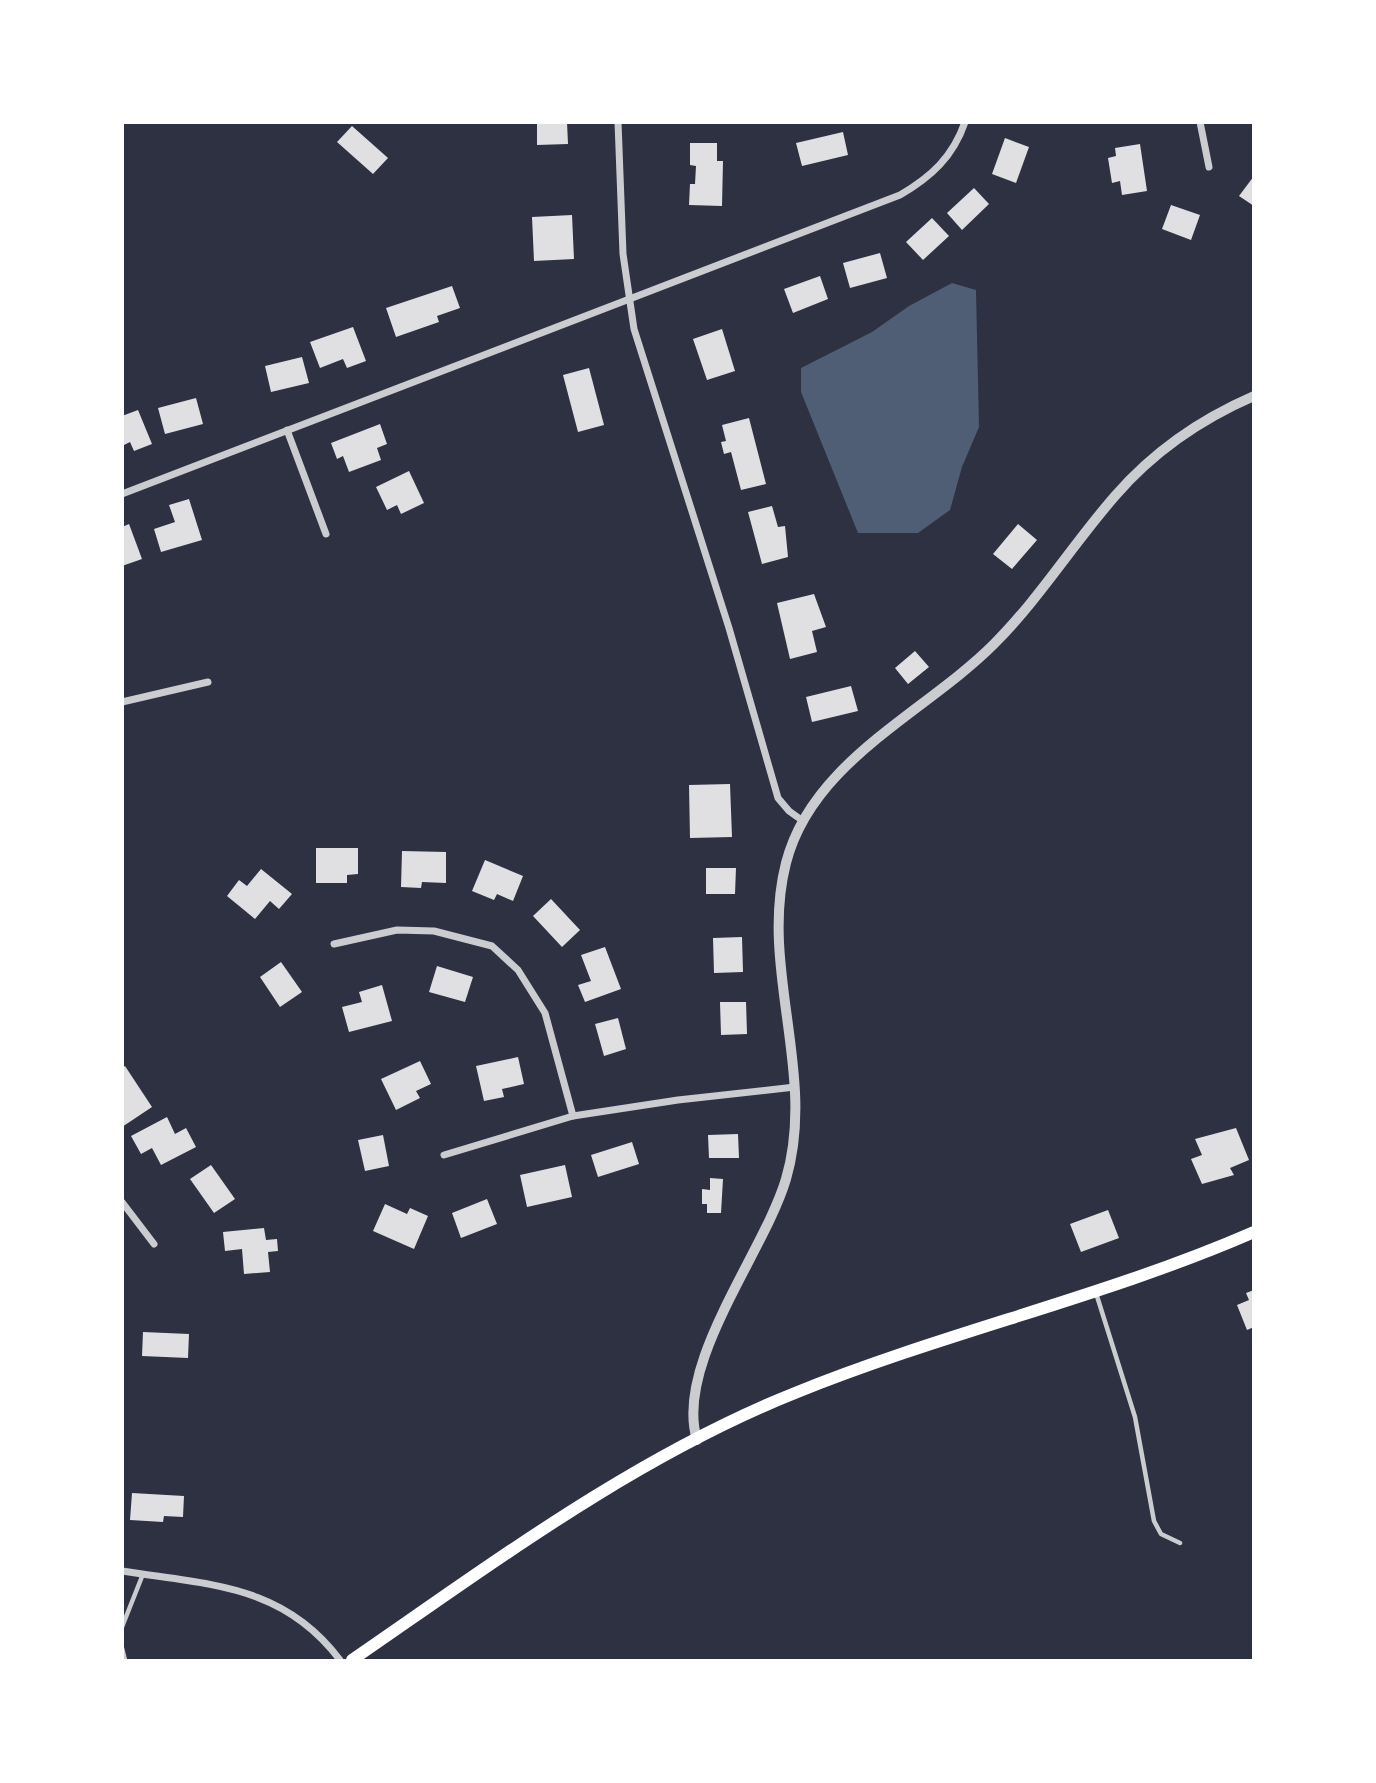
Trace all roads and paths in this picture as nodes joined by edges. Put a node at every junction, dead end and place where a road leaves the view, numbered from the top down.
1 (618, 122) edge
2 (965, 122) edge
3 (1200, 122) edge
4 (1209, 167) dead end
5 (628, 299) junction
6 (1254, 396) edge
7 (286, 430) junction
8 (122, 494) edge
9 (326, 534) dead end
10 (208, 682) dead end
11 (122, 702) edge
12 (803, 821) junction
13 (334, 944) dead end
14 (795, 1087) junction
15 (573, 1116) junction
16 (444, 1155) dead end
17 (122, 1202) edge
18 (1254, 1232) edge
19 (154, 1244) dead end
20 (1096, 1293) junction
21 (697, 1440) junction
22 (1180, 1543) dead end
23 (122, 1571) edge
24 (143, 1574) junction
25 (122, 1627) edge
26 (122, 1648) edge
27 (125, 1661) edge
28 (340, 1661) edge
29 (352, 1661) edge

1 - 5 street
2 - 5 street
3 - 4 street
5 - 7 street
5 - 12 street
6 - 12 street
7 - 8 street
7 - 9 street
10 - 11 street
12 - 14 street
13 - 15 street
14 - 15 street
14 - 21 street
15 - 16 street
17 - 19 street
18 - 20 main road
20 - 21 main road
20 - 22 lane
21 - 29 main road
23 - 24 street
24 - 25 lane
24 - 28 street
26 - 27 lane

